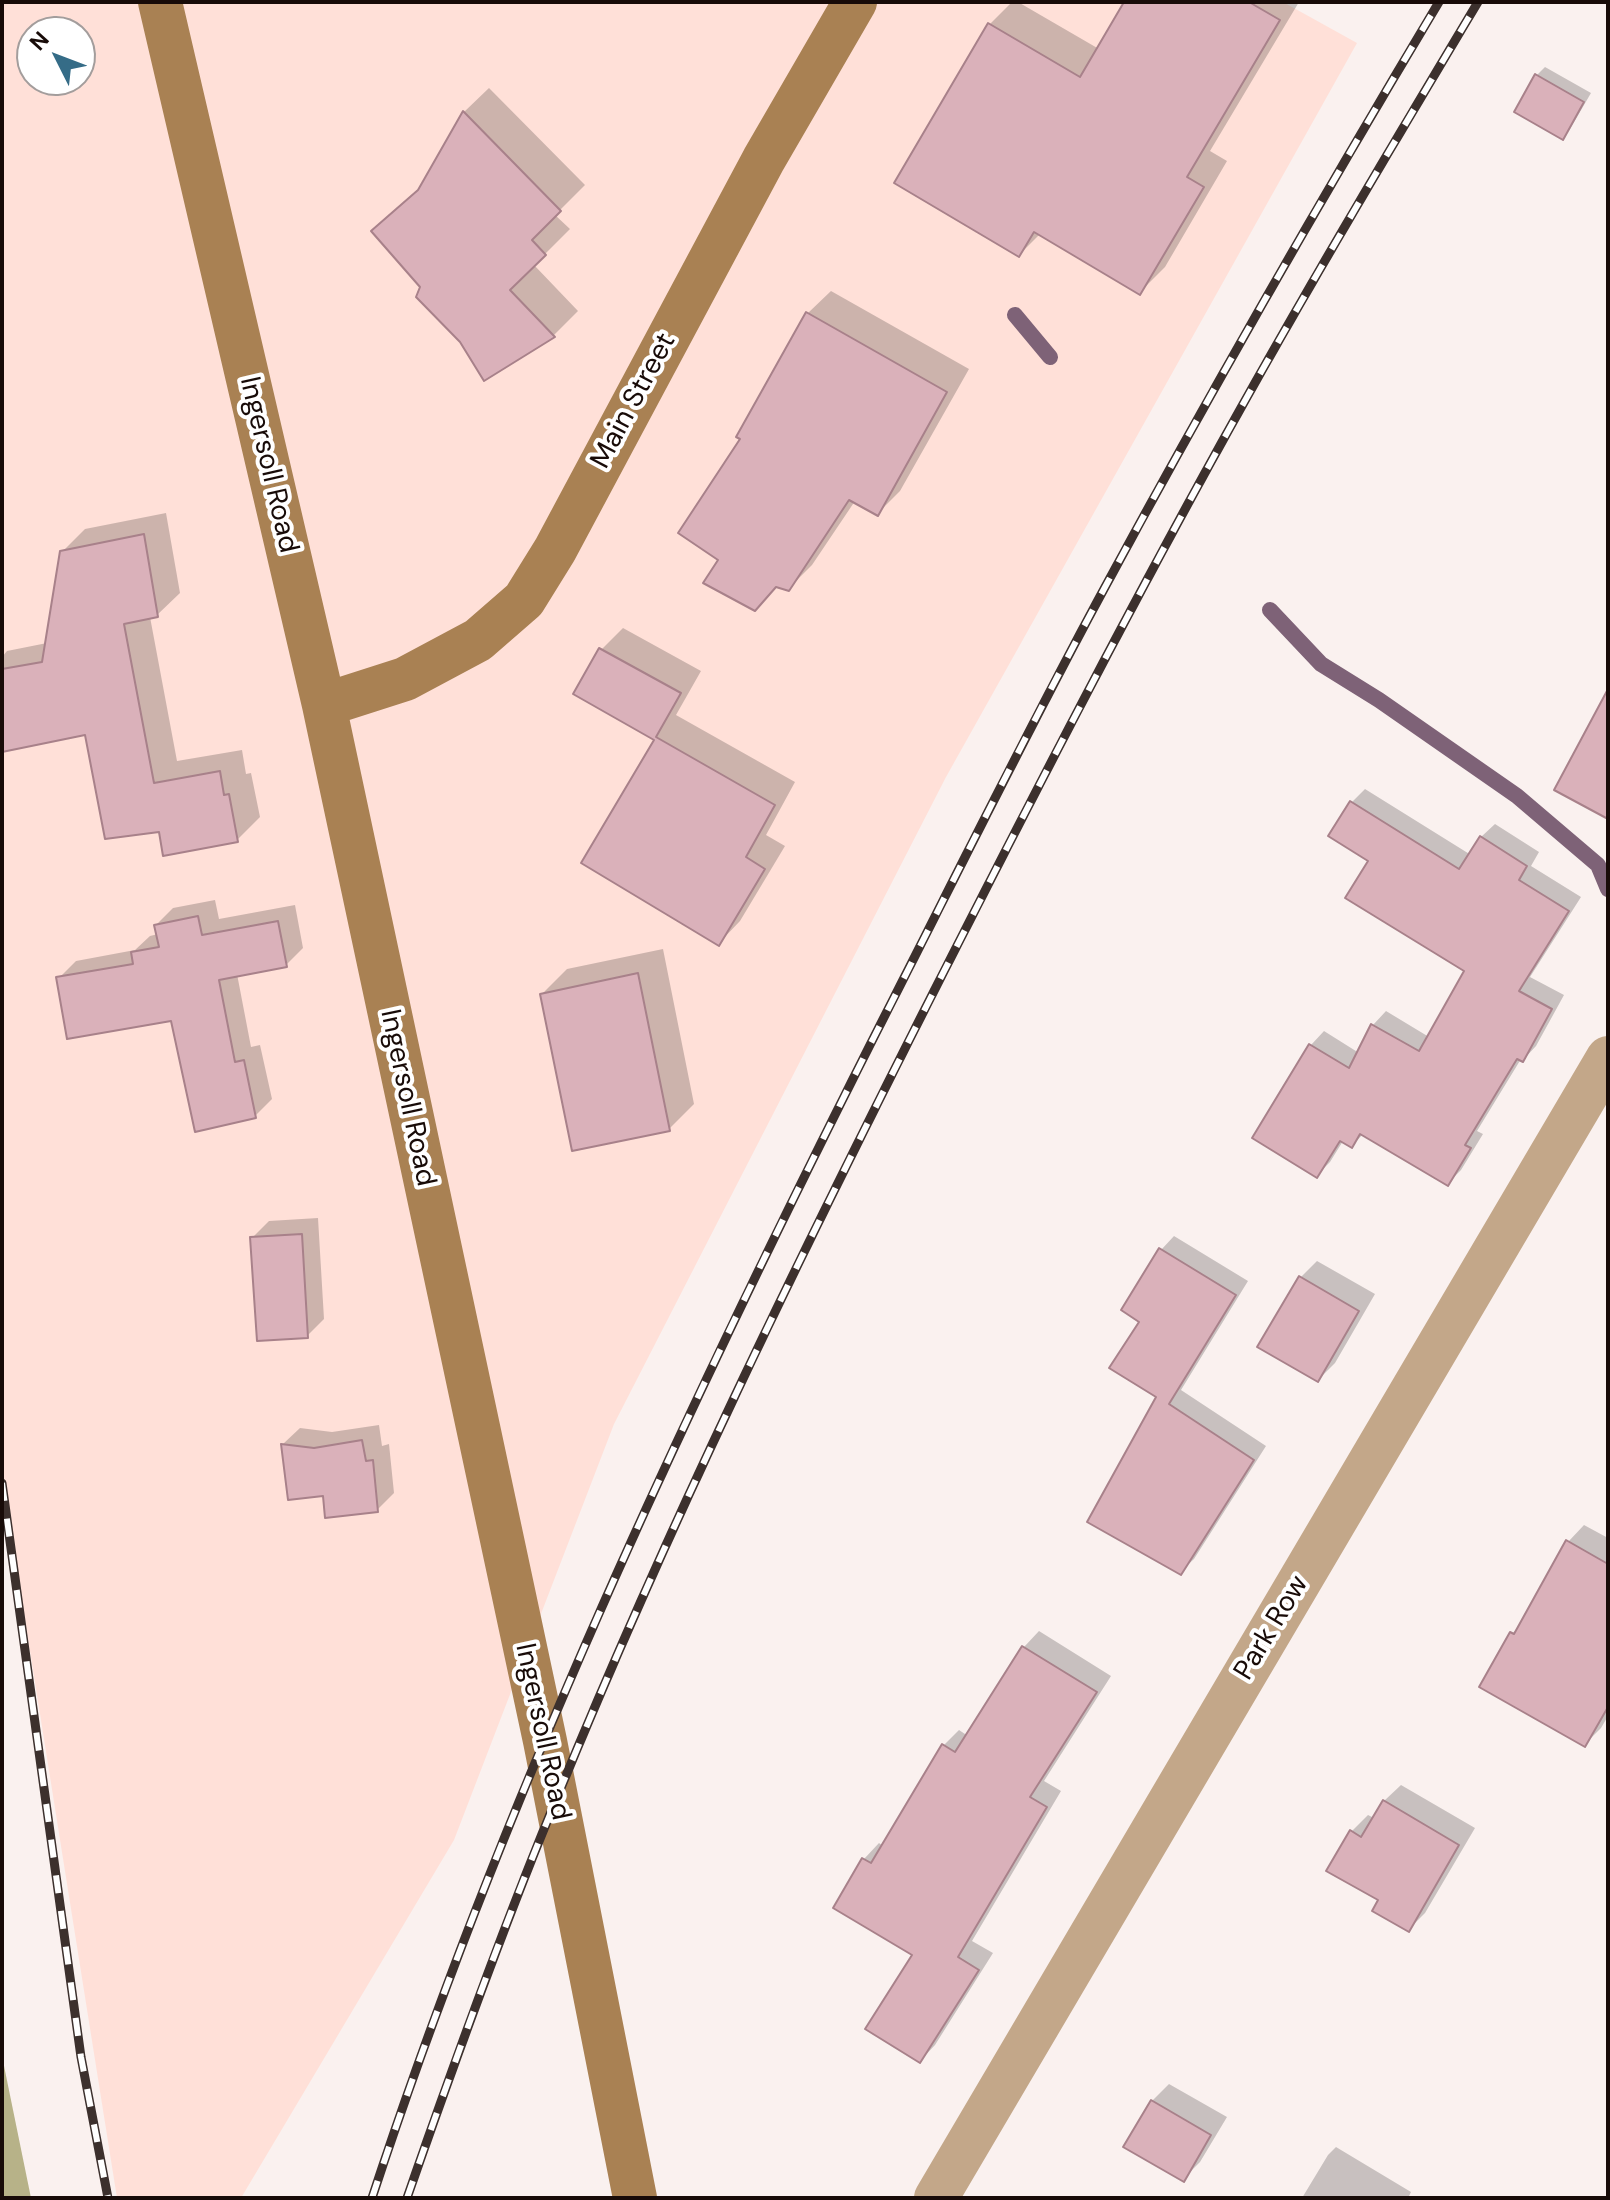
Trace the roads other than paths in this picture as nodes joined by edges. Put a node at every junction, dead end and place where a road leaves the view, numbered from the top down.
1 (160, 2) edge
2 (855, 2) edge
3 (324, 705) junction
4 (1608, 1058) edge
5 (635, 2198) edge
6 (936, 2198) edge

1 - 3 main road, Ingersoll Road
2 - 3 main road, Main Street
3 - 5 main road, Ingersoll Road
4 - 6 street, Park Row

